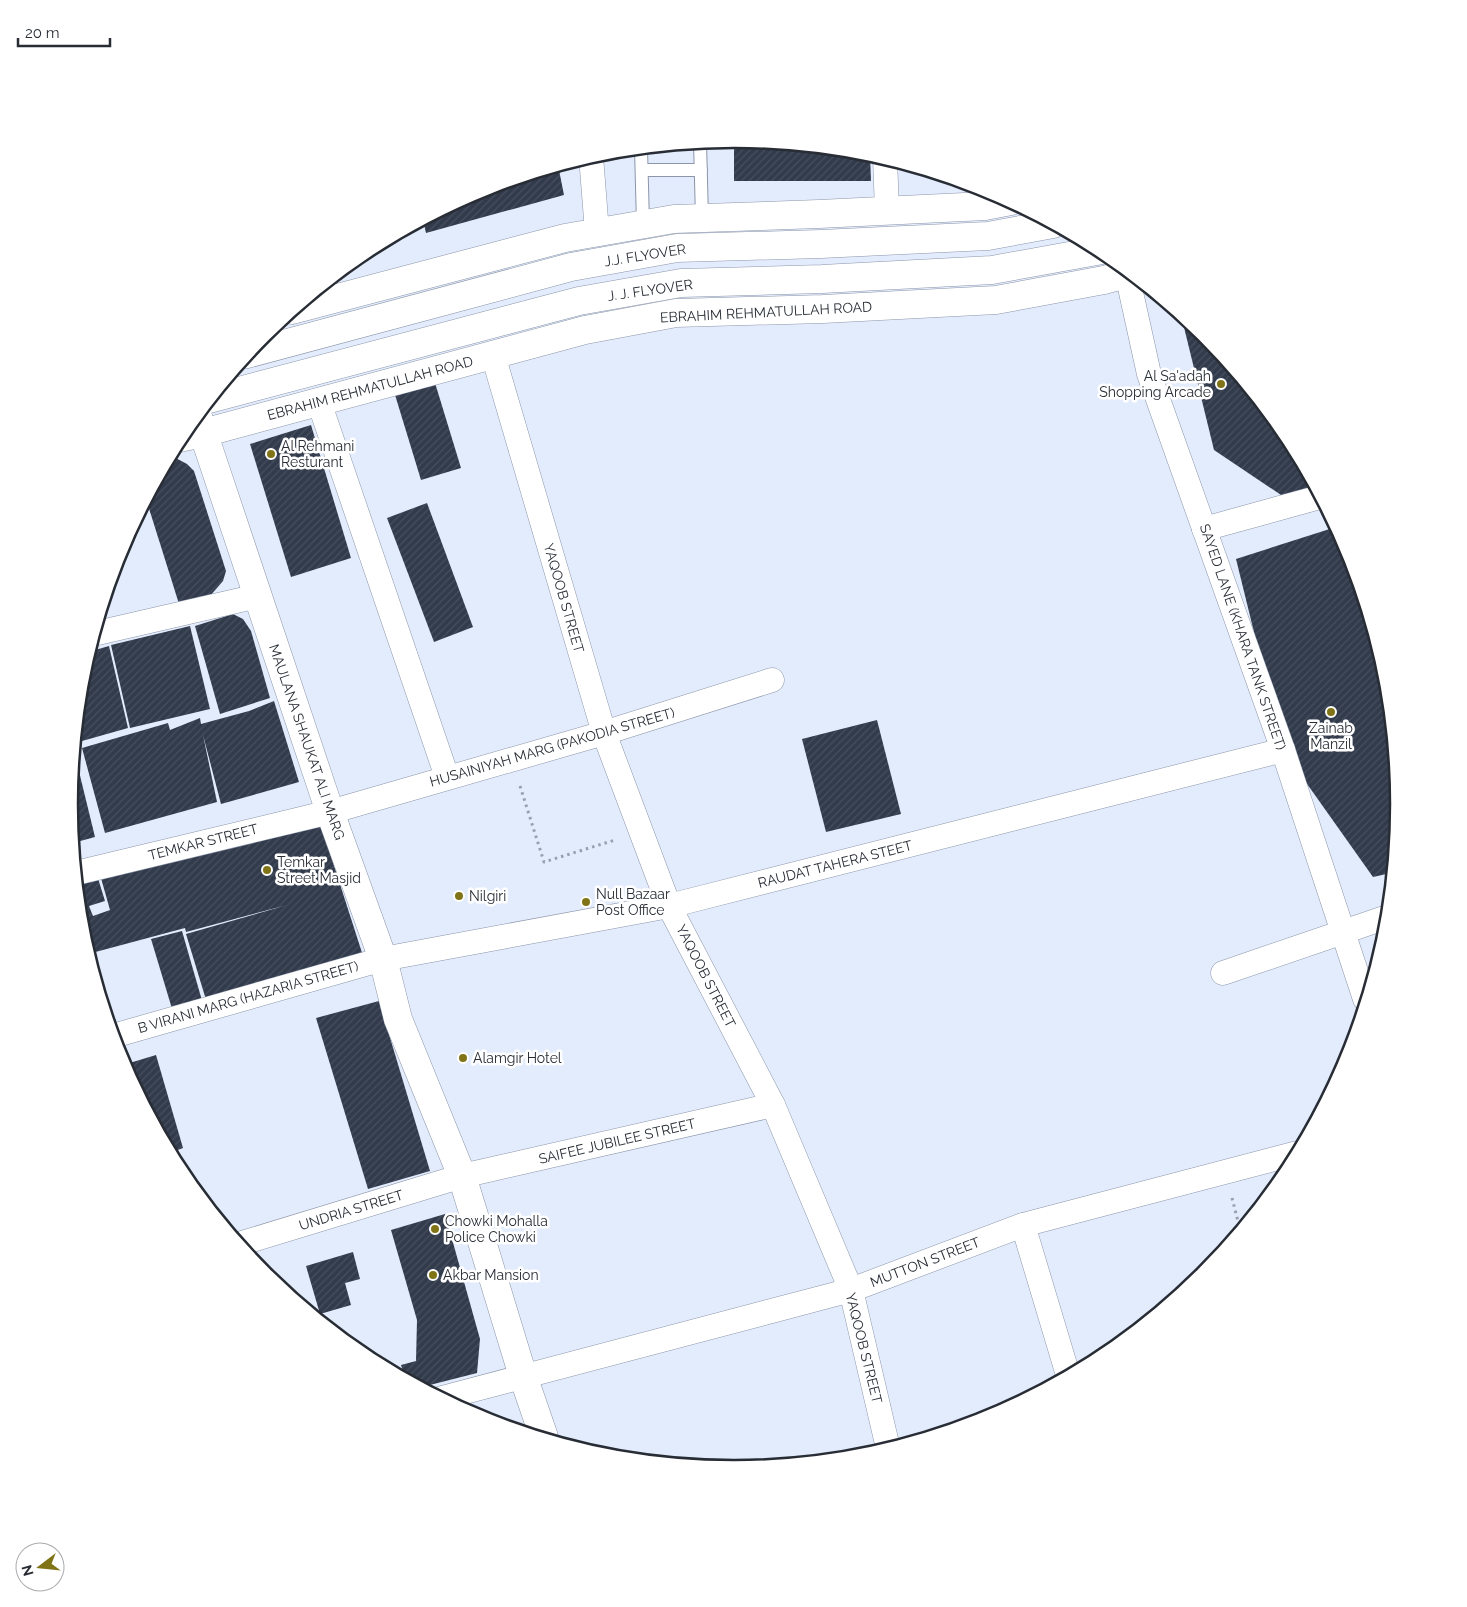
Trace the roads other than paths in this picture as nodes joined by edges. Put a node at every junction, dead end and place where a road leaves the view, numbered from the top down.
1 (700, 149) edge
2 (641, 154) edge
3 (592, 163) edge
4 (885, 166) edge
5 (642, 170) junction
6 (701, 170) junction
7 (999, 203) edge
8 (887, 210) junction
9 (702, 218) junction
10 (643, 224) junction
11 (1044, 226) edge
12 (597, 232) junction
13 (1089, 252) edge
14 (1122, 275) edge
15 (1130, 281) edge
16 (305, 306) edge
17 (260, 351) edge
18 (492, 355) junction
19 (219, 396) edge
20 (319, 402) junction
21 (196, 427) edge
22 (194, 431) edge
23 (1315, 499) edge
24 (1204, 529) junction
25 (258, 596) junction
26 (100, 633) edge
27 (772, 680) dead end
28 (604, 733) junction
29 (1282, 750) junction
30 (447, 777) junction
31 (330, 812) junction
32 (81, 872) edge
33 (669, 906) junction
34 (1379, 920) edge
35 (1342, 932) junction
36 (382, 959) junction
37 (1223, 973) dead end
38 (1362, 991) edge
39 (119, 1034) edge
40 (773, 1105) junction
41 (1287, 1156) edge
42 (462, 1176) junction
43 (1023, 1225) junction
44 (246, 1242) edge
45 (851, 1290) junction
46 (1066, 1369) edge
47 (523, 1376) junction
48 (451, 1396) edge
49 (541, 1430) edge
50 (886, 1441) edge

1 - 6 lane
2 - 5 lane
3 - 12 street
4 - 8 street
5 - 6 lane
5 - 10 lane
6 - 9 lane
7 - 8 main road
8 - 9 main road
9 - 10 main road
10 - 12 main road
11 - 17 main road, J.J. FLYOVER
12 - 16 main road
13 - 19 main road, J. J. FLYOVER
14 - 18 main road, EBRAHIM REHMATULLAH ROAD
15 - 24 street, SAYED LANE (KHARA TANK STREET)
18 - 20 main road, EBRAHIM REHMATULLAH ROAD
18 - 28 street, YAQOOB STREET
20 - 21 main road, EBRAHIM REHMATULLAH ROAD
20 - 30 street
22 - 25 main road, MAULANA SHAUKAT ALI MARG
23 - 24 street
24 - 29 street, SAYED LANE (KHARA TANK STREET)
25 - 26 street
25 - 31 main road, MAULANA SHAUKAT ALI MARG
27 - 28 street, HUSAINIYAH MARG (PAKODIA STREET)
28 - 30 street, HUSAINIYAH MARG (PAKODIA STREET)
28 - 33 street, YAQOOB STREET
29 - 33 street, RAUDAT TAHERA STEET
29 - 35 street, SAYED LANE (KHARA TANK STREET)
30 - 31 street, HUSAINIYAH MARG (PAKODIA STREET)
31 - 32 street, TEMKAR STREET
31 - 36 main road, MAULANA SHAUKAT ALI MARG
33 - 36 street, RAUDAT TAHERA STEET
33 - 40 street, YAQOOB STREET
34 - 35 street
35 - 37 street
35 - 38 street, SAYED LANE (KHARA TANK STREET)
36 - 39 street, B VIRANI MARG (HAZARIA STREET)
36 - 42 main road, MAULANA SHAUKAT ALI MARG
40 - 42 street, SAIFEE JUBILEE STREET
40 - 45 street, YAQOOB STREET
41 - 43 street, MUTTON STREET
42 - 44 street, UNDRIA STREET
42 - 47 main road, MAULANA SHAUKAT ALI MARG
43 - 45 street, MUTTON STREET
43 - 46 street
45 - 47 street, MUTTON STREET
45 - 50 street, YAQOOB STREET
47 - 48 street, MUTTON STREET
47 - 49 main road, MAULANA SHAUKAT ALI MARG

